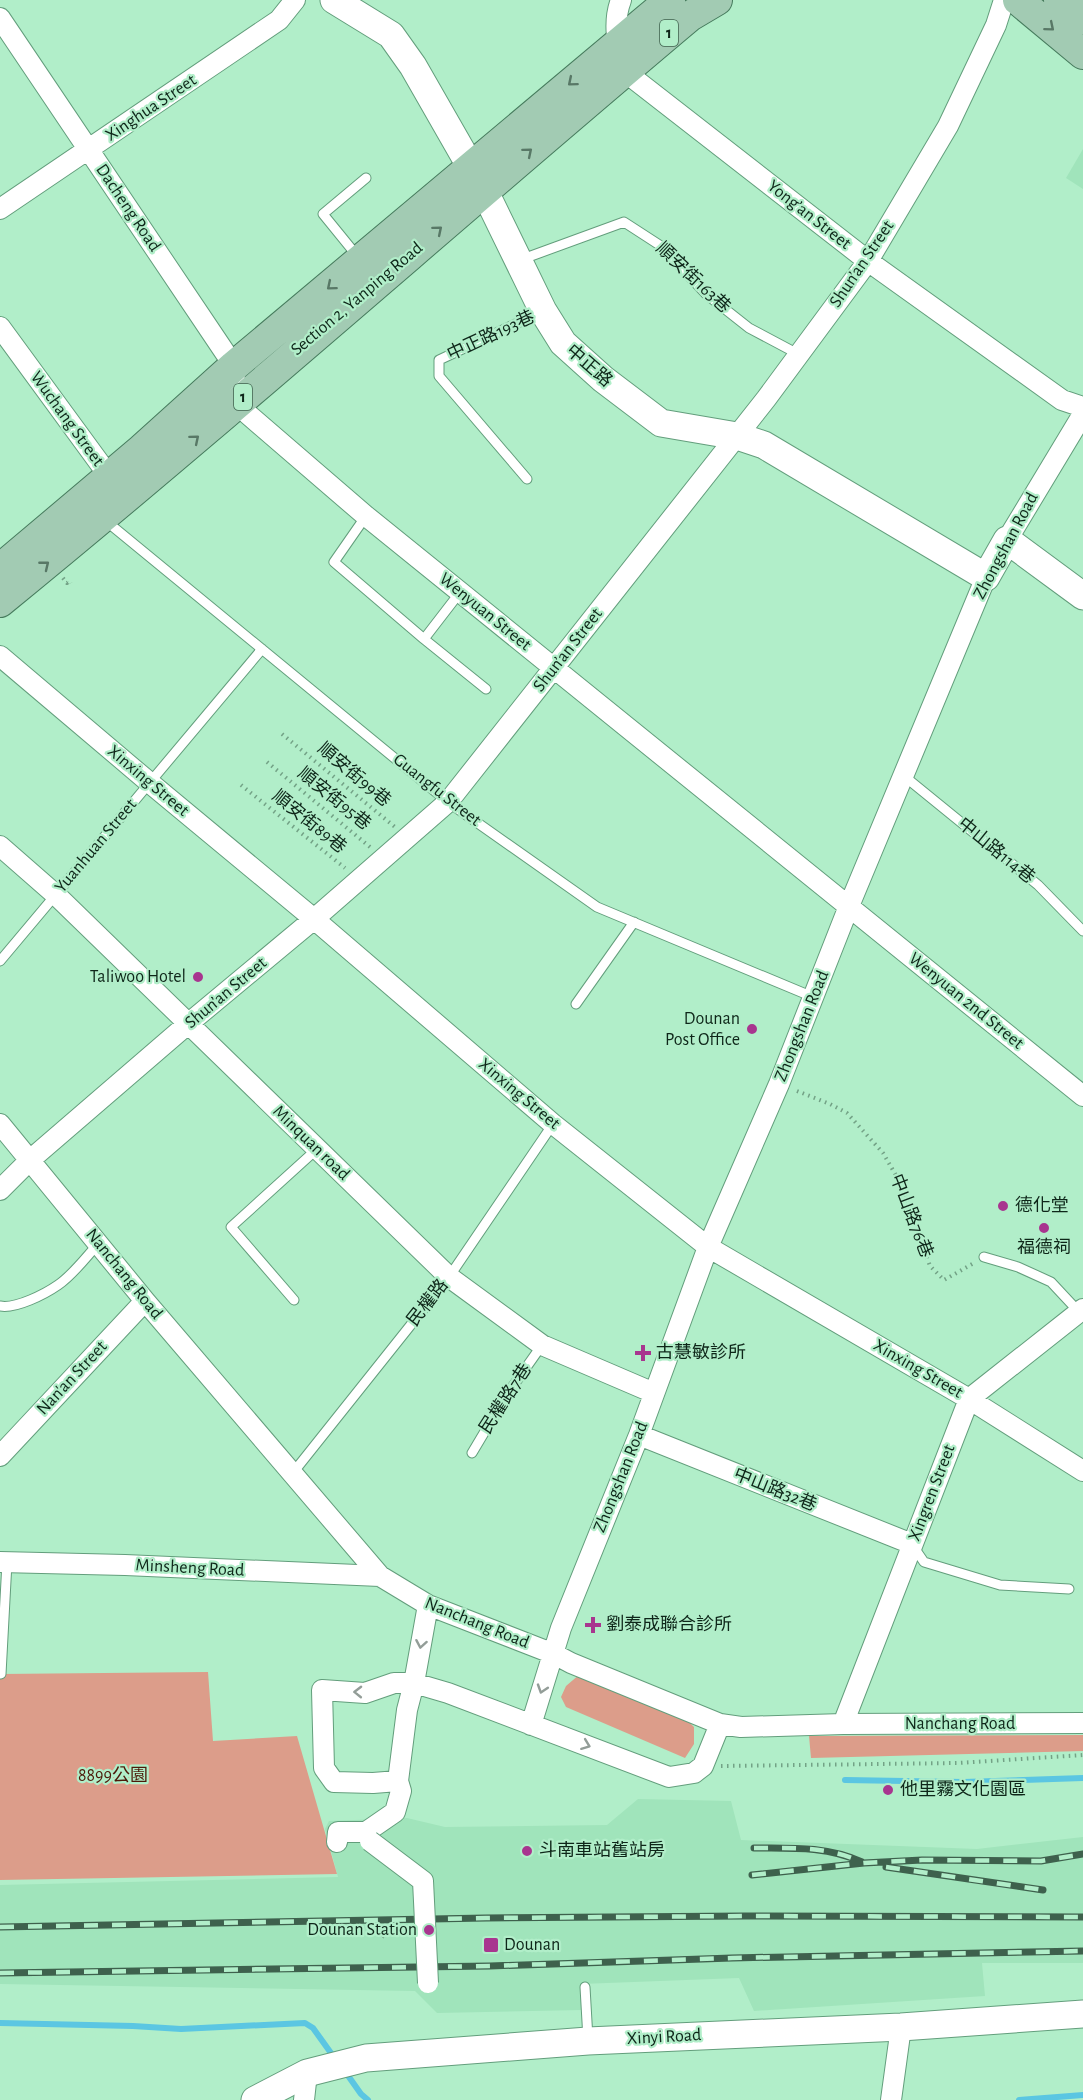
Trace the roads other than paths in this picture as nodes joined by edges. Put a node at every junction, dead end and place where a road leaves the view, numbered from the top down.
1 (295, 0) edge
2 (334, 0) edge
3 (621, 0) edge
4 (670, 0) edge
5 (717, 0) edge
6 (1004, 0) edge
7 (1018, 0) edge
8 (1059, 0) edge
9 (0, 18) edge
10 (1083, 20) edge
11 (1083, 54) edge
12 (620, 57) junction
13 (89, 150) junction
14 (366, 178) dead end
15 (478, 178) junction
16 (4, 203) edge
17 (362, 261) junction
18 (517, 261) junction
19 (868, 261) junction
20 (543, 311) junction
21 (0, 327) edge
22 (798, 354) junction
23 (234, 366) junction
24 (236, 404) junction
25 (1083, 407) edge
26 (1083, 414) edge
27 (737, 436) junction
28 (109, 476) junction
29 (527, 479) dead end
30 (366, 516) junction
31 (102, 518) junction
32 (1007, 540) junction
33 (0, 569) edge
34 (986, 577) junction
35 (461, 591) junction
36 (1083, 596) edge
37 (0, 602) edge
38 (424, 639) junction
39 (262, 649) junction
40 (0, 656) edge
41 (553, 668) junction
42 (486, 689) dead end
43 (904, 776) junction
44 (150, 783) junction
45 (448, 802) junction
46 (0, 846) edge
47 (56, 895) junction
48 (849, 906) junction
49 (314, 919) junction
50 (634, 922) junction
51 (1083, 931) edge
52 (0, 961) edge
53 (813, 997) junction
54 (576, 1004) dead end
55 (189, 1023) junction
56 (1083, 1096) edge
57 (0, 1124) edge
58 (553, 1124) junction
59 (317, 1149) junction
60 (30, 1160) junction
61 (0, 1190) edge
62 (99, 1243) junction
63 (708, 1247) junction
64 (984, 1257) road end
65 (448, 1277) junction
66 (294, 1299) dead end
67 (145, 1301) junction
68 (0, 1306) edge
69 (1081, 1310) edge
70 (542, 1346) junction
71 (654, 1393) junction
72 (969, 1399) junction
73 (639, 1435) junction
74 (3, 1444) edge
75 (471, 1453) dead end
76 (1083, 1471) edge
77 (291, 1474) junction
78 (912, 1544) junction
79 (3, 1562) edge
80 (380, 1576) junction
81 (1069, 1589) dead end
82 (428, 1605) junction
83 (554, 1654) junction
84 (1, 1674) edge
85 (414, 1683) junction
86 (1083, 1723) edge
87 (720, 1724) junction
88 (843, 1724) junction
89 (531, 1725) junction
90 (398, 1781) junction
91 (370, 1841) dead end
92 (338, 1842) dead end
93 (428, 1983) dead end
94 (585, 1988) dead end
95 (1083, 2014) edge
96 (901, 2027) junction
97 (588, 2041) junction
98 (307, 2073) junction
99 (255, 2100) edge
100 (304, 2100) edge
101 (891, 2100) edge

1 - 13 street, Xinghua Street
2 - 15 main road, 中正路
3 - 12 street
4 - 12 main road, Section 2, Yanping Road / 1
5 - 12 main road, Section 2, Yanping Road / 1
6 - 19 street, Shun’an Street
7 -> 11 main road
8 - 10 main road
9 - 13 street, Dacheng Road
12 - 15 main road, Section 2, Yanping Road / 1
12 - 19 street, Yong’an Street
13 - 16 street, Xinghua Street
13 - 23 street, Dacheng Road
14 - 17 lane
15 - 17 main road, Section 2, Yanping Road / 1
15 - 18 main road, 中正路
24 -> 15 main road, Section 2, Yanping Road / 1
17 -> 23 main road, Section 2, Yanping Road / 1
18 - 20 main road, 中正路
18 - 22 lane, 順安街163巷
19 - 22 street, Shun’an Street
19 - 25 street, Yong’an Street
20 - 27 main road, 中正路
20 - 29 lane, 中正路193巷
21 - 28 street, Wuchang Street
22 - 27 street, Shun’an Street
23 - 24 street
23 - 28 main road, Section 2, Yanping Road / 1
24 - 30 street, Wenyuan Street
31 -> 24 main road, Section 2, Yanping Road / 1
26 - 32 street, Zhongshan Road
27 - 34 main road, 中正路
27 - 41 street, Shun’an Street
28 - 31 street, Wuchang Street
28 - 33 main road, Section 2, Yanping Road / 1
30 - 35 street, Wenyuan Street
30 - 38 lane
37 -> 31 main road, Section 2, Yanping Road / 1
31 - 39 lane, Guangfu Street
32 - 34 main road, Zhongshan Road
32 - 36 main road
34 - 43 street, Zhongshan Road
35 - 38 lane
35 - 41 street, Wenyuan Street
38 - 42 lane
39 - 44 lane, Yuanhuan Street
39 - 45 lane, Guangfu Street
40 - 44 street, Xinxing Street
41 - 45 street, Shun’an Street
41 - 48 street, Wenyuan Street
43 - 48 street, Zhongshan Road
43 - 51 lane, 中山路114巷
44 - 47 lane, Yuanhuan Street
44 - 49 street, Xinxing Street
45 - 49 street, Shun’an Street
45 - 50 lane, Guangfu Street
46 - 47 street, Minquan road
47 - 52 lane, Yuanhuan Street
47 - 55 street, Minquan road
48 - 53 street, Zhongshan Road
48 - 56 street, Wenyuan 2nd Street
49 - 55 street, Shun’an Street
49 - 58 street, Xinxing Street
50 - 53 lane, Guangfu Street
50 - 54 lane
53 - 63 street, Zhongshan Road
55 - 59 street, Minquan road
55 - 60 street, Shun’an Street
57 - 60 street, Nanchang Road
58 - 63 street, Xinxing Street
58 - 65 lane, 民權路
59 - 65 street, Minquan road
59 - 66 lane
60 - 61 street, Shun’an Street
60 - 62 street, Nanchang Road
62 - 67 street, Nanchang Road
62 - 68 lane
63 - 71 street, Zhongshan Road
63 - 72 street, Xinxing Street
64 - 69 lane
65 - 70 street, Minquan road
65 - 77 lane, 民權路
67 - 74 street, Nan'an Street
67 - 77 street, Nanchang Road
69 - 72 street
70 - 71 street, Minquan road
70 - 75 lane, 民權路7巷
71 - 73 street, Zhongshan Road
72 - 76 street, Xinxing Street
72 - 78 street, Xingren Street
73 - 78 street, 中山路32巷
73 - 83 street, Zhongshan Road
77 - 80 street, Nanchang Road
78 - 81 lane
78 - 88 street, Xingren Street
79 - 80 street, Minsheng Road
79 - 84 lane
80 - 82 street, Nanchang Road
82 - 83 street, Nanchang Road
82 -> 85 street
83 - 87 street, Nanchang Road
83 -> 89 street, Zhongshan Road
85 - 89 street
85 - 90 street
85 -> 90 street
86 - 88 street, Nanchang Road
87 - 88 street, Nanchang Road
89 -> 87 street
90 - 92 street
91 - 93 street, bridge
94 - 97 lane
95 - 96 main road, Xinyi Road
96 - 97 main road, Xinyi Road
96 - 101 street
97 - 98 main road, Xinyi Road
98 - 99 main road, Xinyi Road
98 - 100 street

